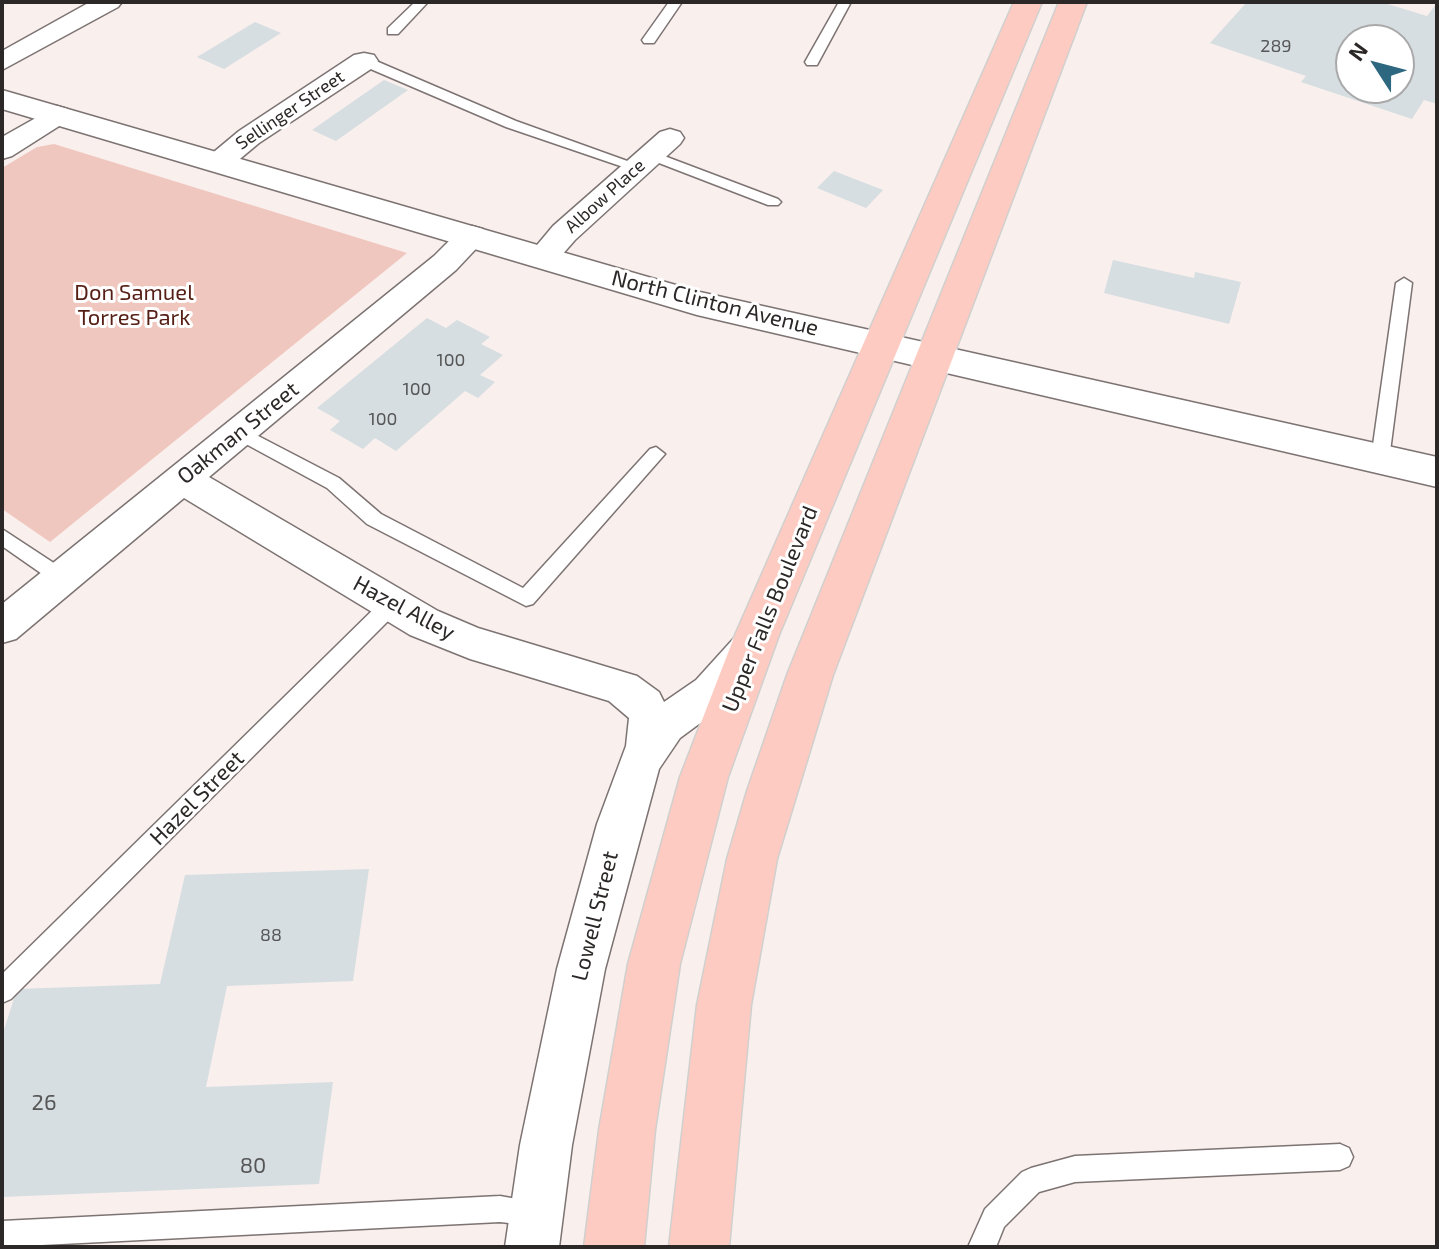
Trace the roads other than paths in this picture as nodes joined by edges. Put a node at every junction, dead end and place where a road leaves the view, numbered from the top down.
1 (109, 2) edge
2 (422, 2) edge
3 (676, 2) edge
4 (845, 2) edge
5 (1028, 2) edge
6 (1073, 2) edge
7 (393, 31) dead end
8 (649, 40) dead end
9 (364, 61) joint
10 (2, 62) edge
11 (812, 62) dead end
12 (2, 99) edge
13 (57, 115) junction
14 (2, 150) edge
15 (652, 153) junction
16 (219, 162) junction
17 (773, 202) dead end
18 (472, 236) junction
19 (543, 257) junction
20 (1404, 283) dead end
21 (883, 344) junction
22 (934, 356) junction
23 (239, 432) junction
24 (656, 454) dead end
25 (1380, 459) junction
26 (1437, 472) edge
27 (182, 479) junction
28 (2, 536) edge
29 (62, 578) junction
30 (392, 604) junction
31 (2, 627) edge
32 (757, 635) junction
33 (647, 746) junction
34 (2, 991) edge
35 (1340, 1157) dead end
36 (534, 1230) edge
37 (2, 1234) edge
38 (614, 1247) edge
39 (699, 1247) edge
40 (982, 1247) edge

1 - 10 street
2 - 7 lane
3 - 8 lane
4 - 11 lane
5 - 21 main road, Upper Falls Boulevard
6 - 22 main road
9 - 15 lane
9 - 16 street, Sellinger Street
12 - 13 street, North Clinton Avenue
13 - 14 street
13 - 16 street, North Clinton Avenue
15 - 17 lane
15 - 19 street, Albow Place
16 - 18 street, North Clinton Avenue
18 - 19 street, North Clinton Avenue
18 - 23 street, Oakman Street
19 - 21 street, North Clinton Avenue
20 - 25 lane
21 - 22 street, North Clinton Avenue
21 - 32 main road, Upper Falls Boulevard
22 - 25 street, North Clinton Avenue
22 - 39 main road
23 - 24 lane
23 - 27 street, Oakman Street
25 - 26 street, North Clinton Avenue
27 - 29 street, Oakman Street
27 - 30 street, Hazel Alley
28 - 29 lane
29 - 31 street, Oakman Street
30 - 33 street, Hazel Alley
30 - 34 lane, Hazel Street
32 - 33 street, Lowell Street
32 - 38 main road, Upper Falls Boulevard
33 - 36 street, Lowell Street
35 - 40 lane
36 - 37 lane

